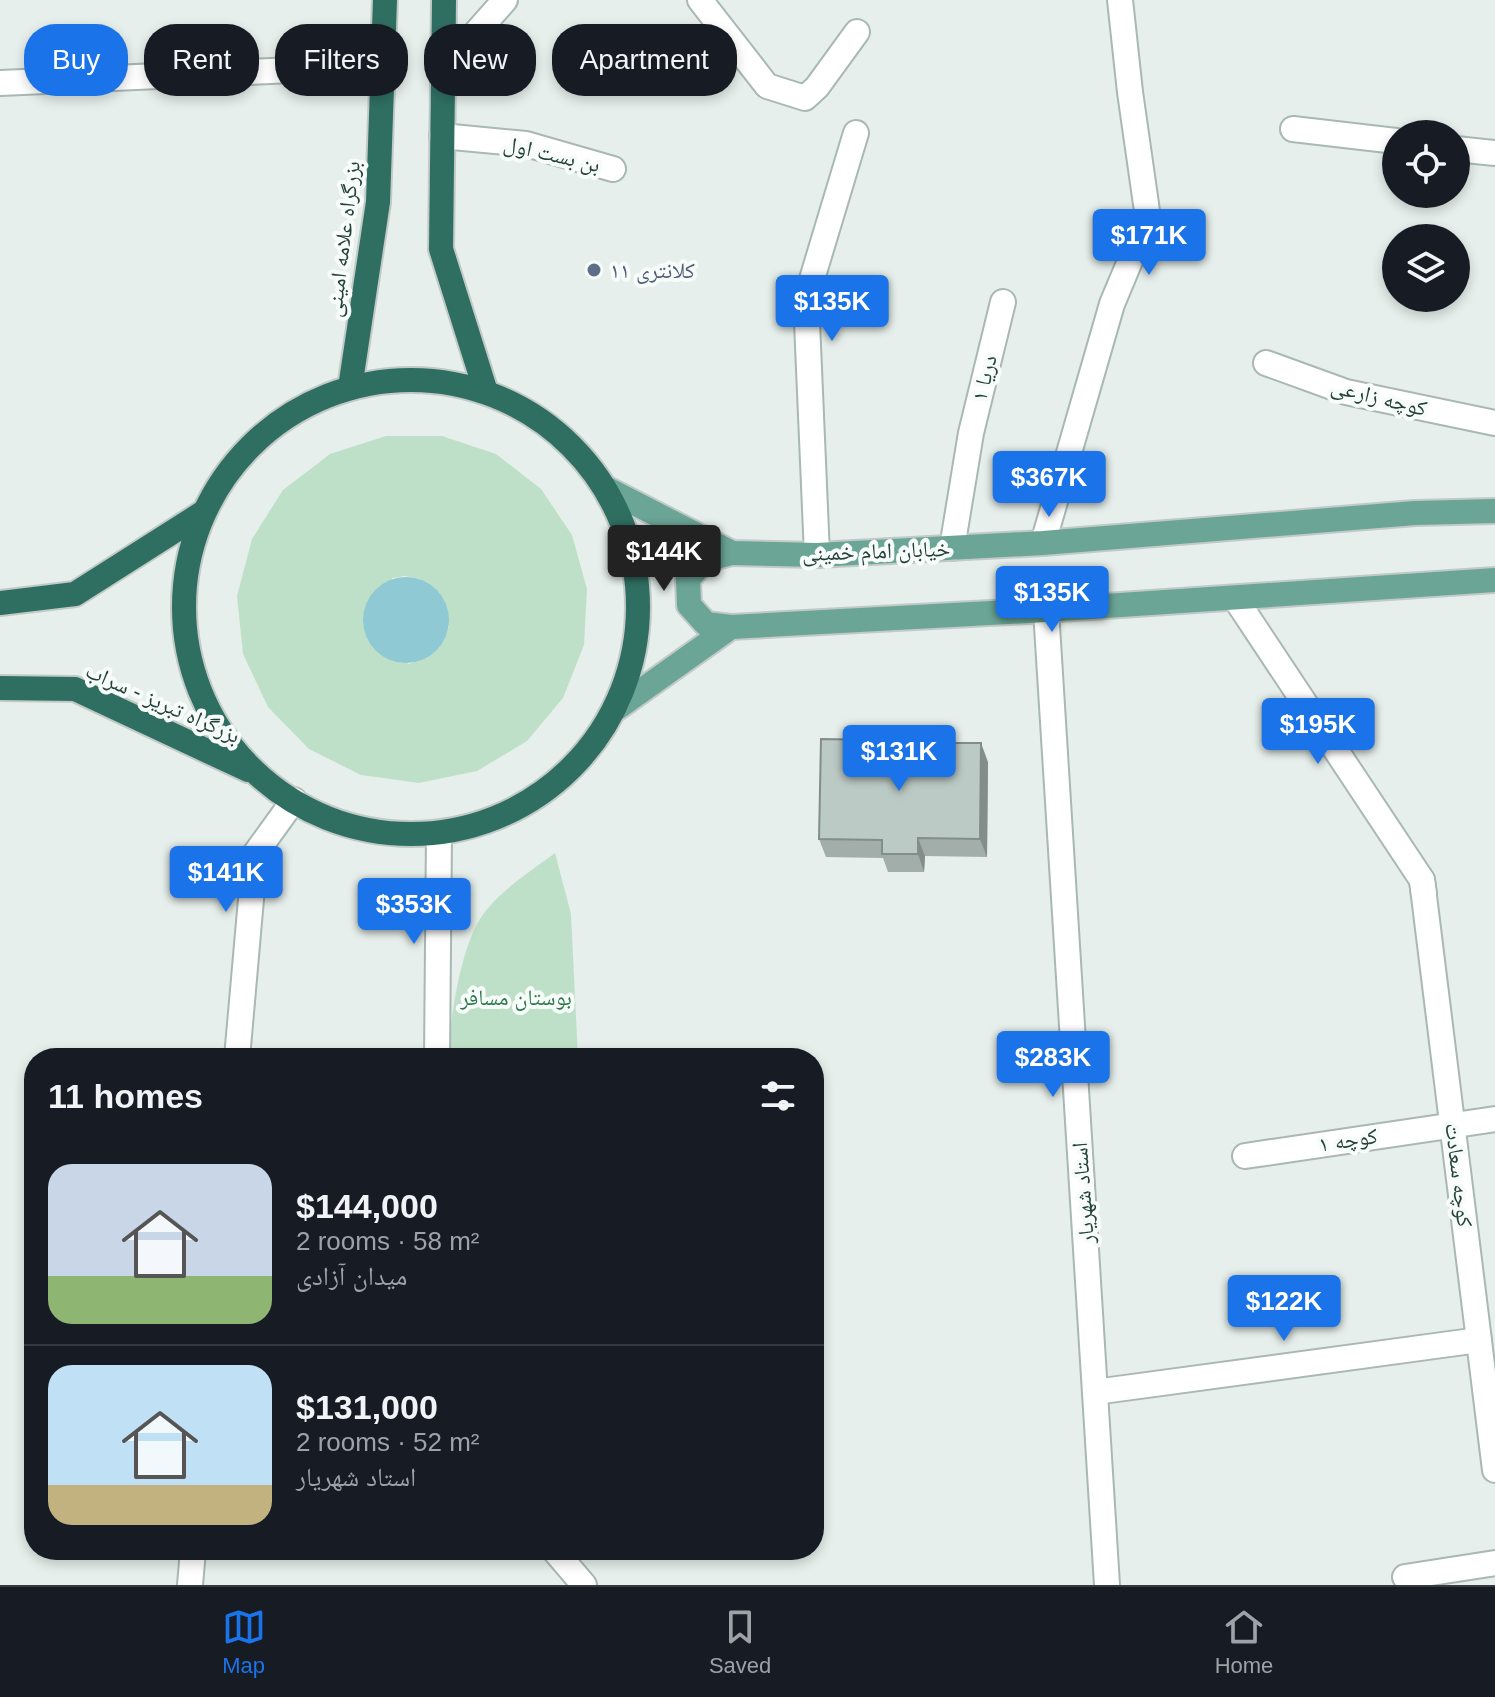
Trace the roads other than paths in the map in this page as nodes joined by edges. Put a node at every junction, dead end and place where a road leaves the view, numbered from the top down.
1 (385, 0) edge
2 (444, 0) edge
3 (505, 0) edge
4 (1120, 0) edge
5 (705, 2) edge
6 (384, 24) edge
7 (444, 24) edge
8 (484, 24) edge
9 (857, 32) dead end
10 (275, 71) edge
11 (0, 83) edge
12 (382, 96) edge
13 (443, 96) edge
14 (1293, 129) dead end
15 (856, 133) dead end
16 (442, 136) junction
17 (1382, 139) edge
18 (1470, 150) edge
19 (1495, 153) edge
20 (613, 169) dead end
21 (1003, 302) dead end
22 (1266, 363) dead end
23 (350, 388) junction
24 (486, 392) junction
25 (1495, 423) edge
26 (607, 489) junction
27 (1495, 511) edge
28 (204, 512) junction
29 (1043, 543) junction
30 (952, 548) junction
31 (732, 553) junction
32 (817, 555) junction
33 (1495, 580) edge
34 (1235, 598) junction
35 (0, 603) edge
36 (1046, 610) junction
37 (731, 627) junction
38 (0, 688) edge
39 (617, 708) junction
40 (255, 773) junction
41 (294, 800) junction
42 (439, 834) junction
43 (1422, 880) junction
44 (1428, 925) dead end
45 (238, 1048) edge
46 (437, 1048) edge
47 (1495, 1119) edge
48 (1452, 1123) junction
49 (1245, 1156) dead end
50 (1479, 1340) junction
51 (1095, 1392) junction
52 (1495, 1470) edge
53 (192, 1560) edge
54 (563, 1560) edge
55 (1495, 1563) edge
56 (1405, 1577) dead end
57 (190, 1585) edge
58 (584, 1585) edge
59 (1107, 1585) edge

1 - 6 highway, بزرگراه علامه امینی
2 - 7 highway
3 - 8 street
4 - 29 street
5 - 9 street
10 - 11 street
12 - 23 highway, بزرگراه علامه امینی
13 - 16 highway
14 - 17 street
15 - 32 street
16 - 20 street, بن بست اول
16 - 24 highway
18 - 19 street
21 - 30 street, دریا ۱
22 - 25 street, کوچه زارعی
23 - 24 highway
23 - 28 highway
24 - 26 highway
26 - 31 main road, خیابان امام خمینی
26 - 39 highway
27 - 29 main road, خیابان امام خمینی
28 - 35 highway
28 - 40 highway
29 - 30 main road, خیابان امام خمینی
30 - 32 main road, خیابان امام خمینی
31 - 32 main road, خیابان امام خمینی
31 - 37 main road
33 - 34 main road
34 - 36 main road
34 - 43 street, کوچه سعادت
36 - 37 main road
36 - 51 street, استاد شهریار
37 - 39 main road
38 - 40 highway, بزرگراه تبریز - سراب
39 - 42 highway
40 - 41 highway
41 - 42 highway
41 - 45 street
42 - 46 street
43 - 44 street, کوچه سعادت
43 - 48 street, کوچه سعادت
47 - 48 street, کوچه ۱
48 - 49 street, کوچه ۱
48 - 50 street, کوچه سعادت
50 - 51 street
50 - 52 street, کوچه سعادت
51 - 59 street, استاد شهریار
53 - 57 street
54 - 58 street
55 - 56 street

